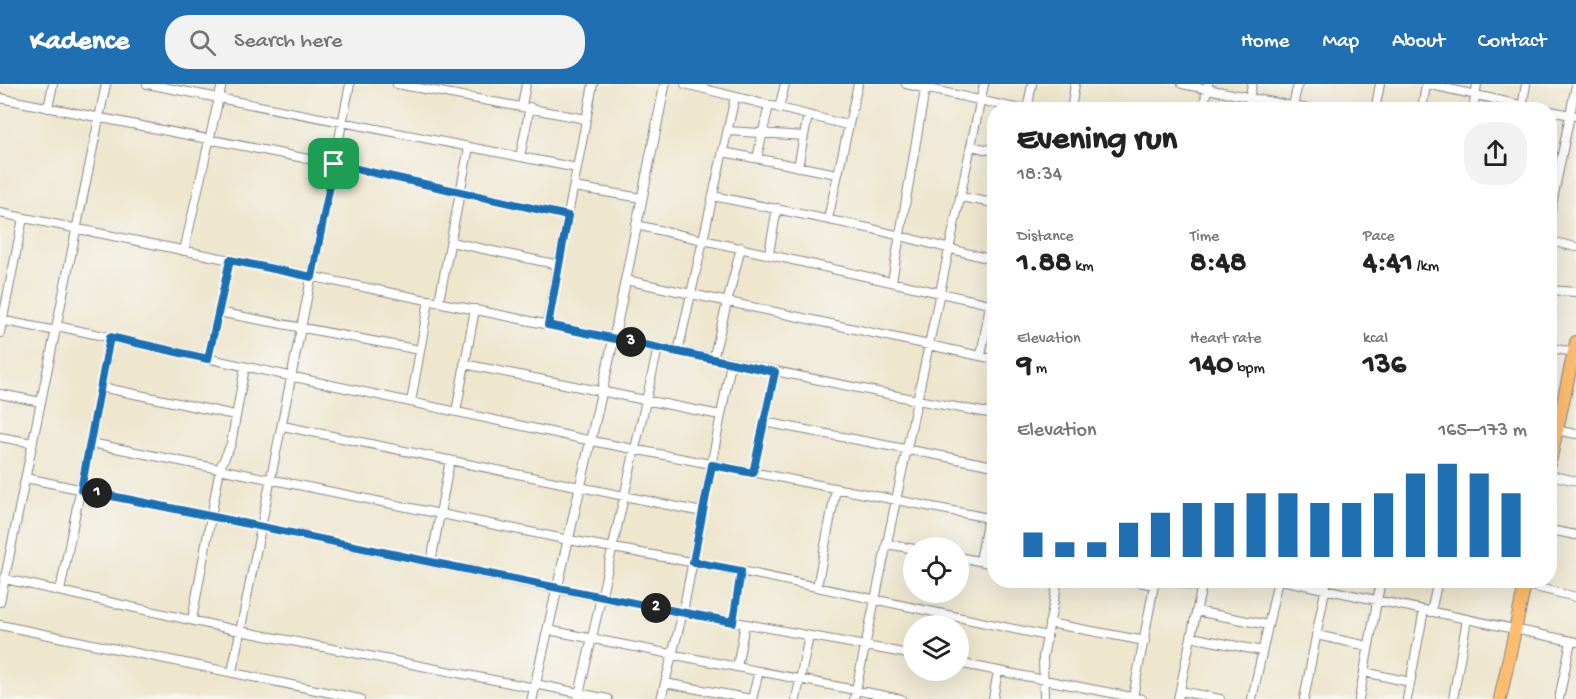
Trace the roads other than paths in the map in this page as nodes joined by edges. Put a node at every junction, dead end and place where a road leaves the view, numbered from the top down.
1 (53, 84) edge
2 (106, 84) edge
3 (147, 84) edge
4 (222, 84) edge
5 (350, 84) edge
6 (397, 84) edge
7 (526, 84) edge
8 (593, 84) edge
9 (665, 84) edge
10 (685, 84) edge
11 (785, 84) edge
12 (858, 84) edge
13 (906, 84) edge
14 (984, 84) edge
15 (1032, 84) edge
16 (1075, 84) edge
17 (1182, 84) edge
18 (1252, 84) edge
19 (1298, 84) edge
20 (1380, 84) edge
21 (1426, 84) edge
22 (1478, 84) edge
23 (1526, 84) edge
24 (1576, 85) edge
25 (926, 86) edge
26 (1207, 86) edge
27 (436, 87) edge
28 (1476, 94) junction
29 (735, 97) junction
30 (0, 98) edge
31 (1250, 98) junction
32 (219, 99) junction
33 (981, 100) junction
34 (990, 102) edge
35 (1028, 102) edge
36 (1072, 102) edge
37 (1204, 102) edge
38 (1249, 102) edge
39 (1267, 102) edge
40 (1294, 102) edge
41 (1377, 102) edge
42 (1423, 102) edge
43 (1474, 102) edge
44 (1504, 102) edge
45 (1523, 102) edge
46 (769, 105) junction
47 (526, 107) junction
48 (48, 108) junction
49 (780, 108) junction
50 (1557, 113) edge
51 (808, 115) junction
52 (1573, 116) edge
53 (98, 117) junction
54 (586, 119) junction
55 (342, 122) junction
56 (847, 125) junction
57 (728, 131) junction
58 (763, 133) junction
59 (804, 136) junction
60 (209, 139) junction
61 (971, 146) junction
62 (470, 147) junction
63 (987, 149) edge
64 (723, 152) junction
65 (520, 157) junction
66 (757, 158) junction
67 (334, 164) junction
68 (798, 166) junction
69 (577, 168) junction
70 (837, 174) junction
71 (1557, 184) edge
72 (573, 187) junction
73 (461, 192) junction
74 (713, 196) junction
75 (960, 197) junction
76 (642, 198) junction
77 (987, 202) edge
78 (777, 208) junction
79 (0, 213) edge
80 (568, 216) junction
81 (22, 218) junction
82 (828, 219) junction
83 (636, 225) junction
84 (77, 229) junction
85 (900, 236) junction
86 (704, 239) junction
87 (451, 242) junction
88 (1557, 243) edge
89 (741, 247) junction
90 (949, 247) junction
91 (1576, 247) edge
92 (184, 251) junction
93 (769, 253) junction
94 (987, 258) edge
95 (230, 260) junction
96 (559, 265) junction
97 (312, 277) junction
98 (626, 280) junction
99 (892, 281) junction
100 (1557, 291) edge
101 (940, 292) junction
102 (1576, 292) edge
103 (691, 294) junction
104 (429, 300) junction
105 (439, 301) junction
106 (729, 302) junction
107 (987, 304) edge
108 (475, 309) junction
109 (218, 312) junction
110 (1, 320) edge
111 (548, 325) junction
112 (56, 328) junction
113 (302, 328) junction
114 (987, 328) edge
115 (0, 333) edge
116 (110, 337) junction
117 (614, 338) junction
118 (929, 345) junction
119 (1575, 347) edge
120 (658, 348) junction
121 (1557, 348) edge
122 (420, 350) junction
123 (678, 352) junction
124 (981, 356) junction
125 (987, 357) edge
126 (208, 359) junction
127 (713, 359) junction
128 (731, 363) junction
129 (464, 364) junction
130 (245, 367) junction
131 (775, 372) junction
132 (292, 377) junction
133 (101, 387) junction
134 (603, 391) junction
135 (0, 394) edge
136 (646, 400) junction
137 (917, 400) junction
138 (41, 402) junction
139 (411, 402) junction
140 (456, 412) junction
141 (987, 413) edge
142 (235, 415) junction
143 (720, 415) junction
144 (1557, 415) edge
145 (764, 422) junction
146 (283, 426) junction
147 (1557, 431) edge
148 (1576, 434) edge
149 (0, 437) edge
150 (592, 441) junction
151 (33, 443) junction
152 (91, 444) junction
153 (907, 449) junction
154 (636, 450) junction
155 (450, 460) junction
156 (712, 465) junction
157 (987, 465) edge
158 (220, 468) junction
159 (753, 473) junction
160 (1557, 477) edge
161 (26, 478) junction
162 (272, 479) junction
163 (1576, 481) edge
164 (581, 488) junction
165 (836, 489) junction
166 (81, 490) junction
167 (624, 497) junction
168 (896, 501) junction
169 (702, 512) junction
170 (441, 514) junction
171 (211, 515) junction
172 (987, 517) edge
173 (262, 525) junction
174 (1557, 531) edge
175 (987, 534) edge
176 (1576, 535) edge
177 (569, 540) junction
178 (887, 544) junction
179 (614, 547) junction
180 (903, 547) edge
181 (969, 559) edge
182 (980, 561) junction
183 (431, 562) junction
184 (693, 562) junction
185 (987, 562) edge
186 (741, 571) junction
187 (5, 579) junction
188 (817, 587) junction
189 (1056, 588) edge
190 (1153, 588) edge
191 (1201, 588) edge
192 (1277, 588) edge
193 (1316, 588) edge
194 (1379, 588) edge
195 (1435, 588) edge
196 (1525, 588) edge
197 (1544, 588) edge
198 (558, 589) junction
199 (1325, 590) junction
200 (60, 591) junction
201 (602, 597) junction
202 (1576, 597) edge
203 (874, 599) junction
204 (1377, 601) junction
205 (0, 602) edge
206 (1196, 611) junction
207 (1428, 611) junction
208 (682, 612) junction
209 (1467, 619) junction
210 (192, 620) junction
211 (733, 622) junction
212 (1049, 623) junction
213 (745, 624) junction
214 (0, 625) edge
215 (1268, 625) junction
216 (548, 630) junction
217 (1516, 630) junction
218 (240, 631) junction
219 (1316, 635) junction
220 (809, 636) junction
221 (1047, 636) junction
222 (1191, 637) junction
223 (592, 639) junction
224 (1145, 641) junction
225 (1574, 641) edge
226 (865, 646) junction
227 (1368, 646) junction
228 (1262, 651) junction
229 (903, 653) edge
230 (673, 654) junction
231 (969, 665) edge
232 (737, 667) junction
233 (759, 671) junction
234 (998, 671) junction
235 (232, 672) junction
236 (1364, 672) junction
237 (801, 679) junction
238 (1044, 679) junction
239 (1410, 682) junction
240 (665, 683) junction
241 (535, 686) junction
242 (856, 689) junction
243 (1179, 695) edge
244 (579, 696) edge
245 (1131, 698) edge
246 (360, 699) edge
247 (532, 699) edge
248 (608, 699) edge
249 (661, 699) edge
250 (751, 699) edge
251 (796, 699) edge
252 (854, 699) edge
253 (901, 699) edge
254 (993, 699) edge
255 (1044, 699) edge
256 (1220, 699) edge
257 (1252, 699) edge
258 (1304, 699) edge
259 (1359, 699) edge
260 (1407, 699) edge
261 (1453, 699) edge
262 (1500, 699) edge
263 (1559, 699) edge

1 - 48 street
2 - 53 street
3 - 32 street
4 - 32 street
5 - 55 street
6 - 27 street
7 - 47 street
8 - 54 street
9 - 76 street
10 - 29 street
11 - 49 street
12 - 56 street
13 - 25 street
14 - 33 street
15 - 35 street
16 - 36 street
17 - 26 street
18 - 31 street
19 - 40 street
20 - 41 street
21 - 28 street
21 - 42 street
22 - 28 street
23 - 45 street
24 - 52 street
25 - 33 street
25 - 85 street
26 - 31 street
26 - 37 street
27 - 47 street
28 - 43 street
28 - 44 street
29 - 46 street
29 - 57 street
30 - 48 street
31 - 38 street
31 - 39 street
32 - 55 street
32 - 60 street
33 - 34 street
33 - 61 street
46 - 49 street
46 - 58 street
47 - 54 street
47 - 65 street
48 - 53 street
49 - 51 street
50 - 52 street
51 - 56 street
51 - 59 street
52 - 71 street
53 - 60 street
53 - 84 street
54 - 69 street
55 - 62 street
55 - 67 street
56 - 70 street
57 - 58 street
57 - 64 street
58 - 59 street
58 - 66 street
59 - 68 street
60 - 67 street
60 - 92 street
61 - 63 street
61 - 75 street
62 - 65 street
62 - 73 street
64 - 66 street
64 - 74 street
65 - 69 street
66 - 68 street
67 - 73 street
67 - 97 street
68 - 70 street
69 - 72 street
70 - 82 street
72 - 76 street
72 - 80 street
73 - 80 street
73 - 87 street
74 - 78 street
74 - 86 street
75 - 77 street
75 - 90 street
76 - 83 street
78 - 82 street
78 - 93 street
79 - 81 street
80 - 96 street
81 - 84 street
81 - 110 street
82 - 85 street
83 - 86 street
83 - 98 street
84 - 92 street
84 - 112 street
85 - 90 street
85 - 99 street
86 - 89 street
86 - 103 street
87 - 96 street
87 - 105 street
88 - 91 street
89 - 93 street
89 - 106 street
90 - 94 street
90 - 101 street
92 - 95 street
93 - 99 street
95 - 97 street
95 - 109 street
96 - 111 street
97 - 104 street
97 - 113 street
98 - 103 street
98 - 117 street
99 - 101 street
100 - 102 street
101 - 107 street
101 - 118 street
103 - 106 street
103 - 123 street
104 - 105 street
104 - 122 street
105 - 108 street
106 - 118 street
106 - 127 street
108 - 111 street
108 - 129 street
109 - 113 street
109 - 126 street
110 - 112 street
110 - 115 street
111 - 117 street
112 - 116 street
112 - 138 street
113 - 122 street
113 - 132 street
114 - 124 street
116 - 126 street
116 - 133 street
117 - 120 street
117 - 134 street
118 - 124 street
118 - 137 street
119 - 121 street
119 - 144 main road
120 - 123 street
120 - 136 street
122 - 139 street
123 - 127 street
124 - 125 street
126 - 130 street
127 - 128 street
128 - 131 street
128 - 143 street
129 - 134 street
129 - 140 street
130 - 132 street
130 - 142 street
131 - 137 street
131 - 145 street
132 - 139 street
132 - 146 street
133 - 142 street
133 - 152 street
134 - 136 street
134 - 150 street
135 - 138 street
136 - 143 street
136 - 154 street
137 - 141 street
137 - 153 street
138 - 151 street
139 - 140 street
140 - 150 street
142 - 158 street
143 - 156 street
145 - 153 street
145 - 159 street
146 - 155 street
146 - 162 street
147 - 148 street
149 - 151 street
150 - 154 street
150 - 164 street
151 - 161 street
152 - 158 street
152 - 166 street
153 - 157 street
153 - 168 street
154 - 156 street
154 - 167 street
155 - 164 street
155 - 170 street
156 - 159 street
156 - 169 street
158 - 162 street
158 - 171 street
159 - 165 street
160 - 163 street
161 - 166 street
161 - 187 street
162 - 170 street
162 - 173 street
164 - 167 street
164 - 177 street
165 - 168 street
165 - 188 street
166 - 171 street
166 - 200 street
167 - 169 street
167 - 179 street
168 - 172 street
168 - 178 street
169 - 184 street
170 - 177 street
170 - 183 street
171 - 173 street
171 - 210 street
173 - 183 street
173 - 218 street
174 - 176 street
175 - 182 street
177 - 179 street
177 - 198 street
178 - 180 street
178 - 203 street
179 - 184 street
179 - 201 street
181 - 182 street
182 - 185 street
183 - 198 street
184 - 186 street
184 - 208 street
186 - 188 street
186 - 211 street
187 - 200 street
187 - 205 street
188 - 203 street
189 - 212 street
190 - 224 street
191 - 206 street
192 - 215 street
193 - 199 street
194 - 204 street
195 - 207 street
196 - 217 main road
197 - 202 street
198 - 201 street
198 - 216 street
199 - 204 street
199 - 219 street
200 - 210 street
201 - 208 street
201 - 223 street
203 - 221 street
203 - 226 street
204 - 207 street
204 - 227 street
206 - 215 street
206 - 222 street
207 - 209 street
207 - 239 street
208 - 211 street
208 - 230 street
209 - 217 street
209 - 261 street
210 - 218 street
211 - 213 street
212 - 221 street
212 - 224 street
213 - 220 street
213 - 232 street
214 - 235 street
215 - 228 street
216 - 223 street
216 - 241 street
217 - 225 street
217 - 262 main road
218 - 235 street
218 - 241 street
219 - 227 street
219 - 258 street
220 - 226 street
220 - 237 street
221 - 238 street
222 - 228 street
222 - 243 street
223 - 230 street
223 - 244 street
224 - 245 street
225 - 263 street
226 - 229 street
226 - 242 street
227 - 236 street
228 - 257 street
230 - 232 street
230 - 240 street
231 - 234 street
232 - 233 street
233 - 237 street
233 - 250 street
234 - 238 street
234 - 254 street
235 - 246 street
236 - 239 street
236 - 259 street
237 - 242 street
237 - 251 street
238 - 245 street
238 - 255 street
239 - 260 street
240 - 249 street
240 - 250 street
241 - 244 street
241 - 247 street
242 - 252 street
242 - 253 street
243 - 256 street
244 - 248 street

